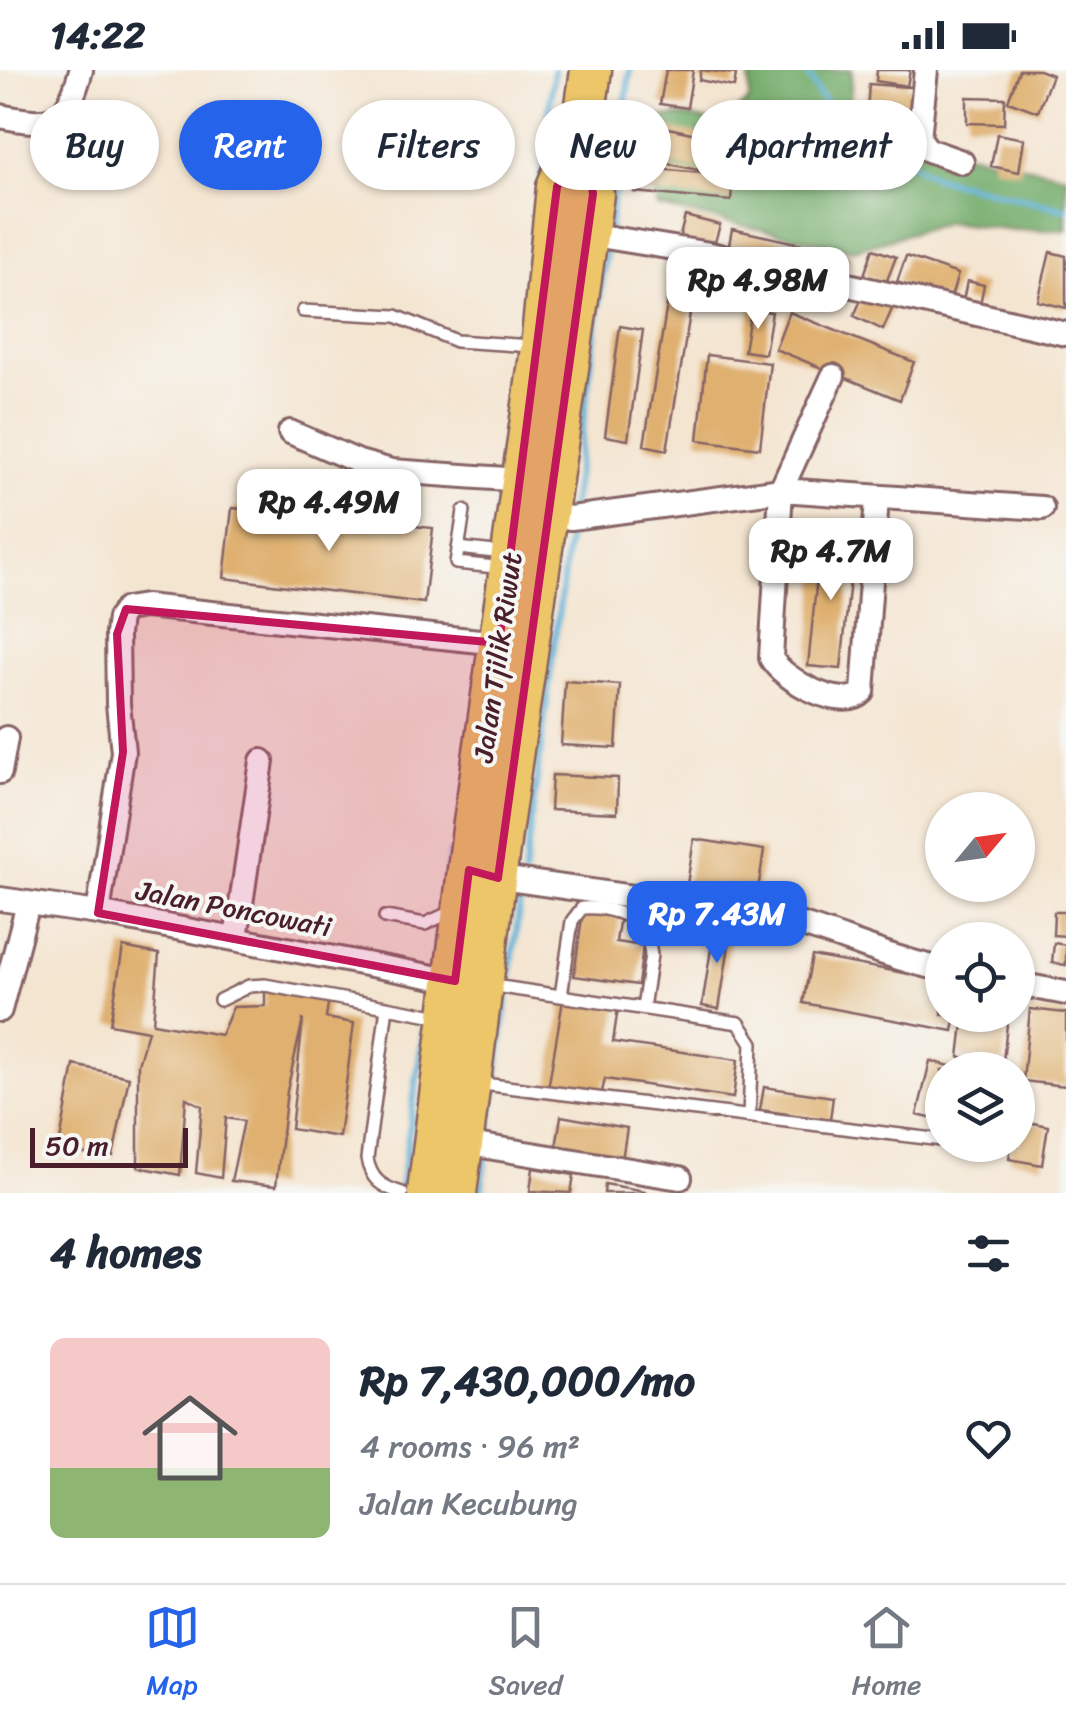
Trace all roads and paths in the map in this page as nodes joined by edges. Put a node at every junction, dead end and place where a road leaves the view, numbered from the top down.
1 (81, 70) edge
2 (590, 70) edge
3 (926, 70) edge
4 (586, 100) edge
5 (0, 116) edge
6 (962, 162) dead end
7 (558, 190) edge
8 (592, 190) edge
9 (587, 234) junction
10 (303, 310) dead end
11 (1066, 334) edge
12 (541, 348) junction
13 (833, 376) dead end
14 (290, 432) dead end
15 (522, 480) junction
16 (781, 490) junction
17 (877, 498) junction
18 (1042, 508) dead end
19 (464, 512) dead end
20 (546, 515) junction
21 (458, 548) junction
22 (511, 561) junction
23 (499, 643) junction
24 (6, 738) dead end
25 (262, 761) dead end
26 (0, 772) edge
27 (477, 886) junction
28 (0, 900) edge
29 (28, 904) junction
30 (98, 913) junction
31 (385, 917) dead end
32 (236, 938) junction
33 (925, 965) edge
34 (1035, 987) edge
35 (1066, 993) edge
36 (463, 995) junction
37 (561, 996) junction
38 (220, 1000) dead end
39 (387, 1007) junction
40 (643, 1008) junction
41 (0, 1010) edge
42 (471, 1082) junction
43 (749, 1116) junction
44 (925, 1138) edge
45 (463, 1142) junction
46 (680, 1178) dead end
47 (402, 1193) edge
48 (428, 1193) edge
49 (456, 1193) edge

1 - 5 street
2 - 4 highway, Jalan Tjilik Riwut
3 - 6 street
7 - 12 highway, Jalan Tjilik Riwut
8 - 9 highway, Jalan Tjilik Riwut
9 - 11 street
9 - 20 highway, Jalan Tjilik Riwut
10 - 12 lane
12 - 15 highway, Jalan Tjilik Riwut
13 - 16 street
14 - 15 street
15 - 22 highway, Jalan Tjilik Riwut
16 - 17 street
16 - 17 street
16 - 20 street
17 - 18 street
19 - 21 lane
20 - 27 highway, Jalan Tjilik Riwut
21 - 22 lane
21 - 22 lane
22 - 23 highway, Jalan Tjilik Riwut
23 - 27 highway, Jalan Tjilik Riwut
23 - 30 street
24 - 26 street
25 - 32 street
27 - 31 lane
27 - 33 street
27 - 36 highway, Jalan Tjilik Riwut
28 - 29 street, Jalan Poncowati
29 - 30 street, Jalan Poncowati
29 - 41 street
30 - 32 street, Jalan Poncowati
32 - 36 street, Jalan Poncowati
34 - 35 street
36 - 37 lane
36 - 39 lane
36 - 42 highway, Jalan Tjilik Riwut
36 - 48 highway, Jalan Tjilik Riwut
37 - 40 lane
37 - 40 lane
38 - 39 lane
39 - 47 lane
40 - 43 lane
42 - 43 lane
42 - 45 highway, Jalan Tjilik Riwut
43 - 44 lane
45 - 46 street
45 - 49 highway, Jalan Tjilik Riwut

